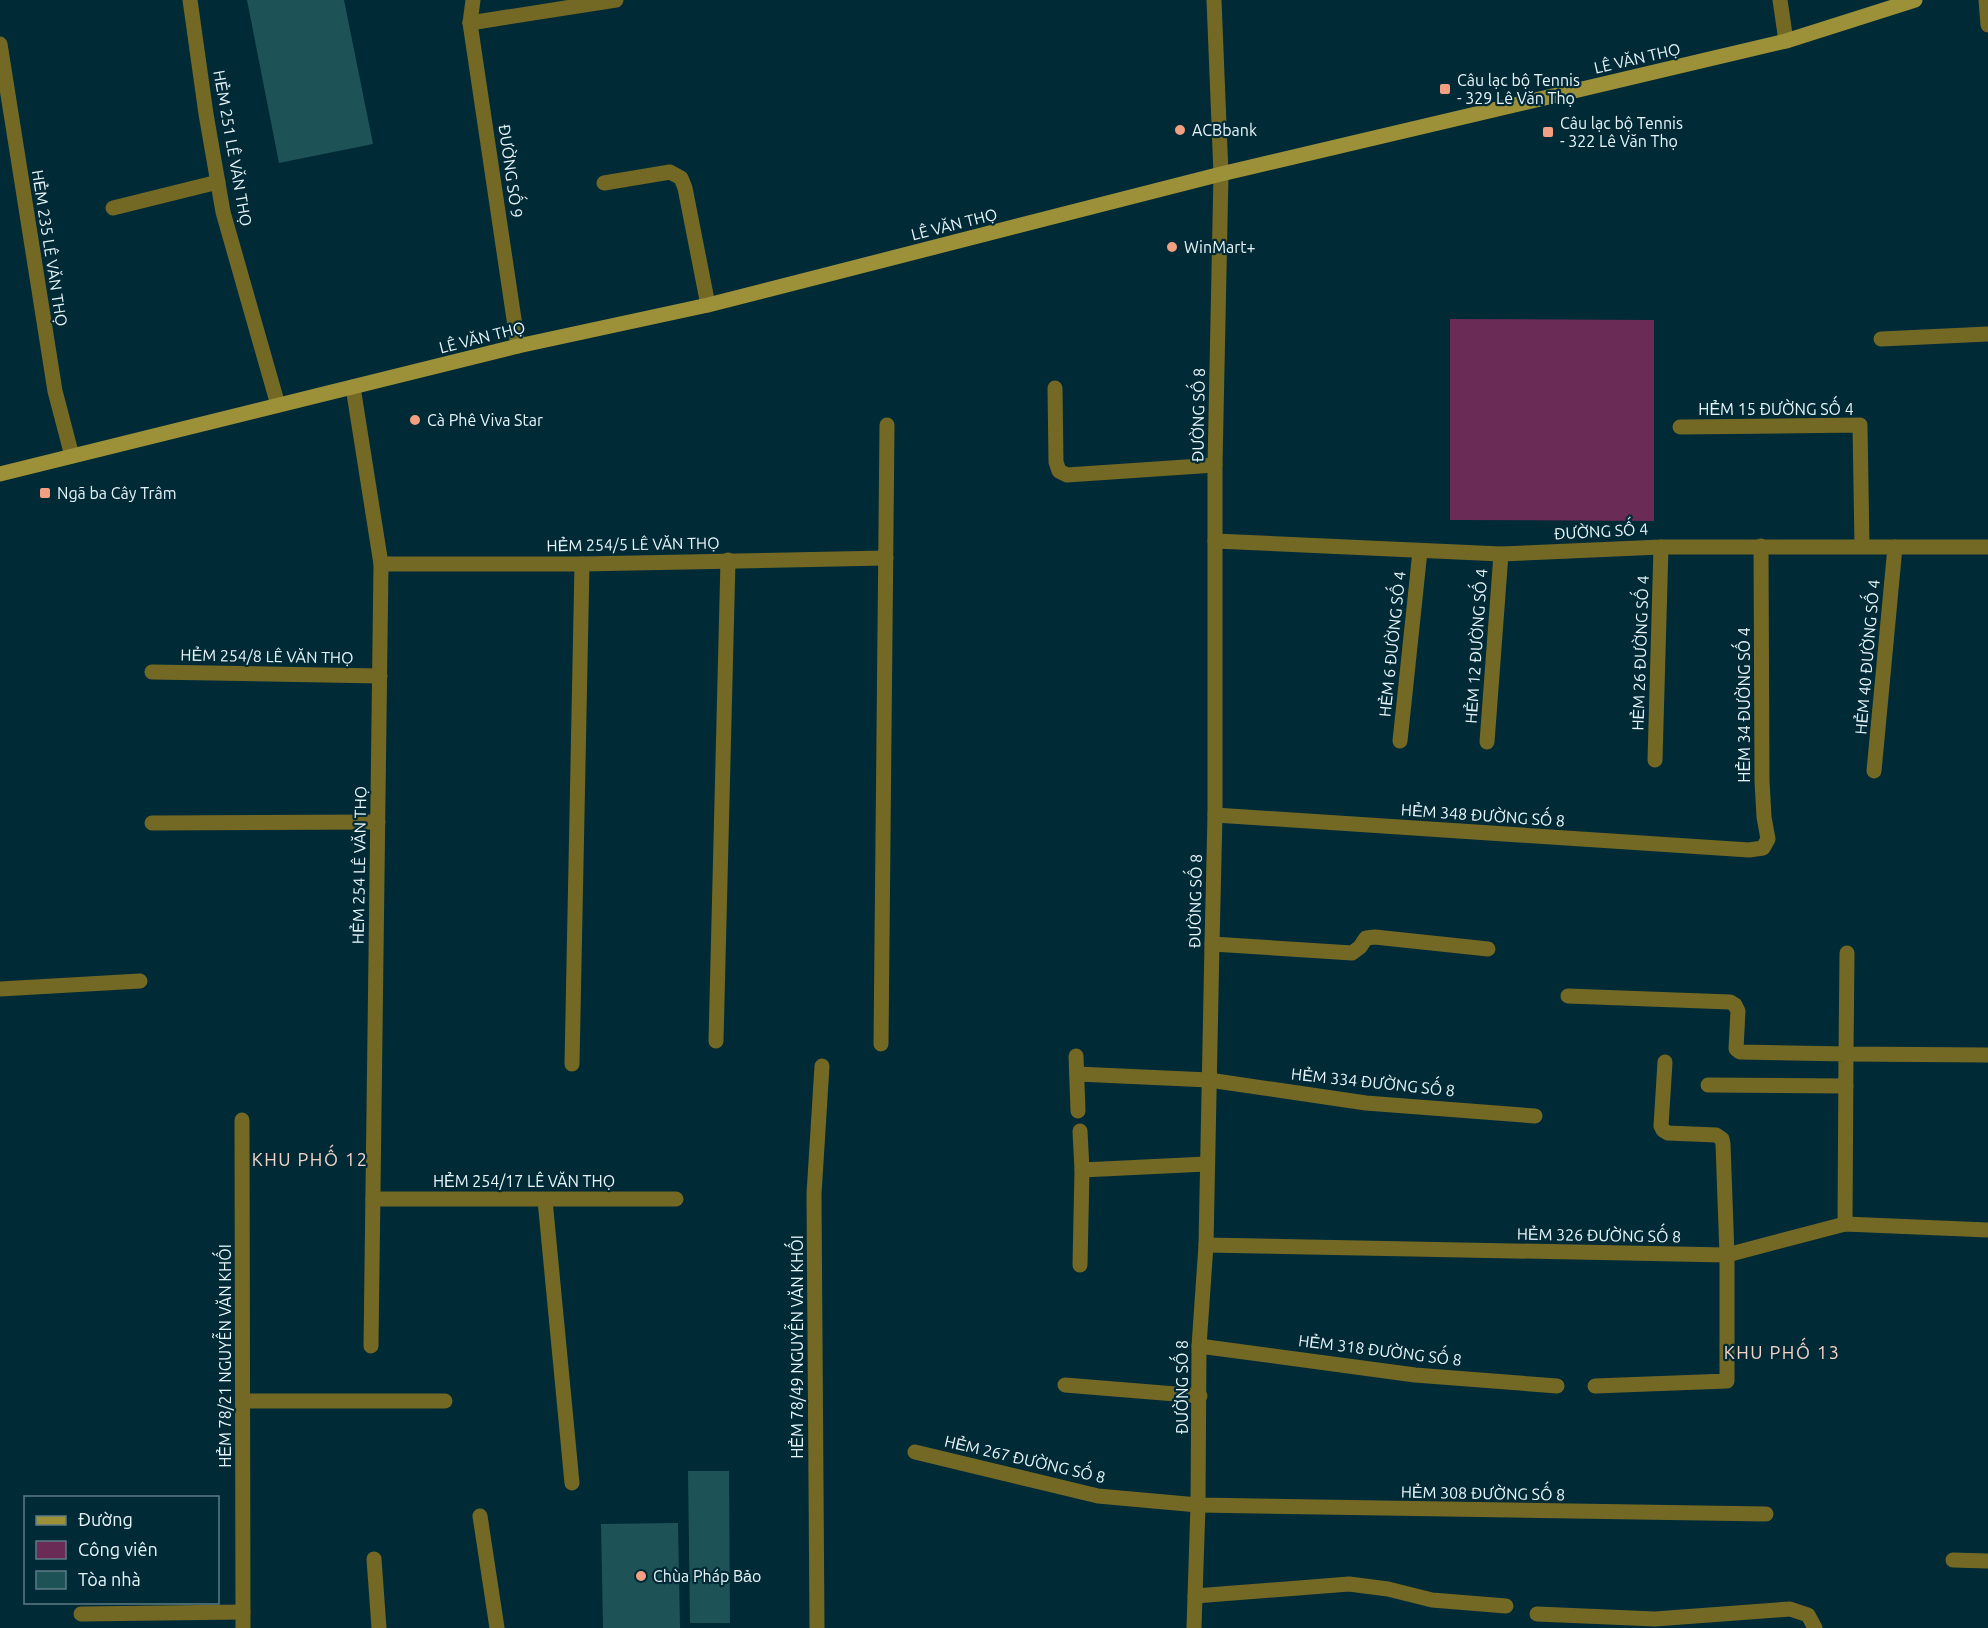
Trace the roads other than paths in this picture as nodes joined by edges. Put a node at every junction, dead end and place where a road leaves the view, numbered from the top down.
1 (190, 0) edge
2 (472, 0) edge
3 (616, 0) edge
4 (1214, 0) edge
5 (1780, 0) edge
6 (1915, 0) edge
7 (1986, 0) edge
8 (470, 22) junction
9 (1988, 25) edge
10 (1786, 41) junction
11 (0, 44) edge
12 (1221, 174) junction
13 (218, 182) junction
14 (604, 183) dead end
15 (112, 208) dead end
16 (708, 305) junction
17 (1988, 334) edge
18 (1881, 339) dead end
19 (518, 346) junction
20 (354, 387) junction
21 (1055, 388) dead end
22 (278, 405) junction
23 (887, 425) dead end
24 (1680, 427) dead end
25 (72, 456) junction
26 (1215, 465) junction
27 (0, 474) edge
28 (1215, 542) junction
29 (1761, 546) junction
30 (1862, 546) junction
31 (1661, 547) junction
32 (1895, 547) junction
33 (1988, 547) edge
34 (1420, 551) junction
35 (1501, 554) junction
36 (886, 558) junction
37 (728, 560) junction
38 (381, 564) junction
39 (582, 564) junction
40 (153, 672) dead end
41 (380, 676) junction
42 (1400, 741) dead end
43 (1486, 742) dead end
44 (1655, 760) dead end
45 (1874, 771) dead end
46 (1215, 815) junction
47 (378, 822) junction
48 (152, 824) dead end
49 (1749, 850) joint
50 (1212, 944) junction
51 (1488, 949) dead end
52 (1847, 953) dead end
53 (140, 981) dead end
54 (0, 989) edge
55 (1568, 996) dead end
56 (716, 1041) dead end
57 (881, 1044) dead end
58 (1846, 1054) junction
59 (1988, 1055) edge
60 (1076, 1056) dead end
61 (1665, 1062) dead end
62 (572, 1064) dead end
63 (822, 1066) dead end
64 (1077, 1074) junction
65 (1209, 1080) junction
66 (1708, 1085) dead end
67 (1846, 1086) junction
68 (1078, 1111) dead end
69 (1535, 1116) dead end
70 (242, 1119) dead end
71 (1080, 1131) dead end
72 (1206, 1164) junction
73 (1082, 1170) junction
74 (373, 1199) junction
75 (676, 1199) dead end
76 (545, 1200) junction
77 (1845, 1224) junction
78 (1988, 1230) edge
79 (1206, 1245) junction
80 (1727, 1255) junction
81 (1080, 1264) dead end
82 (371, 1346) dead end
83 (1199, 1346) junction
84 (1065, 1384) dead end
85 (1557, 1386) dead end
86 (1594, 1386) dead end
87 (1200, 1396) junction
88 (243, 1401) junction
89 (445, 1401) dead end
90 (915, 1452) dead end
91 (572, 1483) dead end
92 (1198, 1505) junction
93 (1766, 1515) dead end
94 (480, 1516) dead end
95 (374, 1559) dead end
96 (1953, 1560) dead end
97 (1988, 1561) edge
98 (1195, 1596) junction
99 (1506, 1606) dead end
100 (243, 1611) junction
101 (81, 1614) dead end
102 (1537, 1614) dead end
103 (243, 1628) edge
104 (379, 1628) edge
105 (497, 1628) edge
106 (817, 1628) edge
107 (1194, 1628) edge
108 (1815, 1628) edge

1 - 13 street, HẺM 251 LÊ VĂN THỌ
2 - 8 street, ĐƯỜNG SỐ 9
3 - 8 street
4 - 12 street, ĐƯỜNG SỐ 8
5 - 10 street
6 - 10 main road, LÊ VĂN THỌ
7 - 9 street
8 - 19 street, ĐƯỜNG SỐ 9
10 - 12 main road, LÊ VĂN THỌ
11 - 25 street, HẺM 235 LÊ VĂN THỌ
12 - 16 main road, LÊ VĂN THỌ
12 - 26 street, ĐƯỜNG SỐ 8
13 - 15 street
13 - 22 street, HẺM 251 LÊ VĂN THỌ
14 - 16 street
16 - 19 main road, LÊ VĂN THỌ
17 - 18 street
19 - 20 main road, LÊ VĂN THỌ
20 - 22 main road, LÊ VĂN THỌ
20 - 38 street, HẺM 254 LÊ VĂN THỌ
21 - 26 street
22 - 25 main road, LÊ VĂN THỌ
23 - 36 street
24 - 30 street, HẺM 15 ĐƯỜNG SỐ 4
25 - 27 main road, LÊ VĂN THỌ
26 - 28 street, ĐƯỜNG SỐ 8
28 - 34 street, ĐƯỜNG SỐ 4
28 - 46 street, ĐƯỜNG SỐ 8
29 - 30 street, ĐƯỜNG SỐ 4
29 - 31 street, ĐƯỜNG SỐ 4
29 - 49 street, HẺM 34 ĐƯỜNG SỐ 4
30 - 32 street, ĐƯỜNG SỐ 4
31 - 35 street, ĐƯỜNG SỐ 4
31 - 44 street, HẺM 26 ĐƯỜNG SỐ 4
32 - 33 street, ĐƯỜNG SỐ 4
32 - 45 street, HẺM 40 ĐƯỜNG SỐ 4
34 - 35 street, ĐƯỜNG SỐ 4
34 - 42 street, HẺM 6 ĐƯỜNG SỐ 4
35 - 43 street, HẺM 12 ĐƯỜNG SỐ 4
36 - 37 street, HẺM 254/5 LÊ VĂN THỌ
36 - 57 street
37 - 39 street, HẺM 254/5 LÊ VĂN THỌ
37 - 56 street
38 - 39 street, HẺM 254/5 LÊ VĂN THỌ
38 - 41 street, HẺM 254 LÊ VĂN THỌ
39 - 62 street
40 - 41 street, HẺM 254/8 LÊ VĂN THỌ
41 - 47 street, HẺM 254 LÊ VĂN THỌ
46 - 49 street, HẺM 348 ĐƯỜNG SỐ 8
46 - 50 street, ĐƯỜNG SỐ 8
47 - 48 street
47 - 74 street, HẺM 254 LÊ VĂN THỌ
50 - 51 street
50 - 65 street, ĐƯỜNG SỐ 8
52 - 58 street
53 - 54 street
55 - 58 street
58 - 59 street
58 - 67 street
60 - 64 street
61 - 80 street
63 - 106 street, HẺM 78/49 NGUYỄN VĂN KHỐI
64 - 65 street, HẺM 334 ĐƯỜNG SỐ 8
64 - 68 street
65 - 69 street, HẺM 334 ĐƯỜNG SỐ 8
65 - 72 street, ĐƯỜNG SỐ 8
66 - 67 street
67 - 77 street
70 - 88 street, HẺM 78/21 NGUYỄN VĂN KHỐI
71 - 73 street
72 - 73 street
72 - 79 street, ĐƯỜNG SỐ 8
73 - 81 street
74 - 76 street, HẺM 254/17 LÊ VĂN THỌ
74 - 82 street, HẺM 254 LÊ VĂN THỌ
75 - 76 street, HẺM 254/17 LÊ VĂN THỌ
76 - 91 street
77 - 78 street, HẺM 326 ĐƯỜNG SỐ 8
77 - 80 street, HẺM 326 ĐƯỜNG SỐ 8
79 - 80 street, HẺM 326 ĐƯỜNG SỐ 8
79 - 83 street, ĐƯỜNG SỐ 8
80 - 86 street
83 - 85 street, HẺM 318 ĐƯỜNG SỐ 8
83 - 87 street, ĐƯỜNG SỐ 8
84 - 87 street
87 - 92 street, ĐƯỜNG SỐ 8
88 - 89 street
88 - 100 street, HẺM 78/21 NGUYỄN VĂN KHỐI
90 - 92 street, HẺM 267 ĐƯỜNG SỐ 8
92 - 93 street, HẺM 308 ĐƯỜNG SỐ 8
92 - 98 street, ĐƯỜNG SỐ 8
94 - 105 street
95 - 104 street
96 - 97 street
98 - 99 street
98 - 107 street, ĐƯỜNG SỐ 8
100 - 101 street
100 - 103 street, HẺM 78/21 NGUYỄN VĂN KHỐI
102 - 108 street

